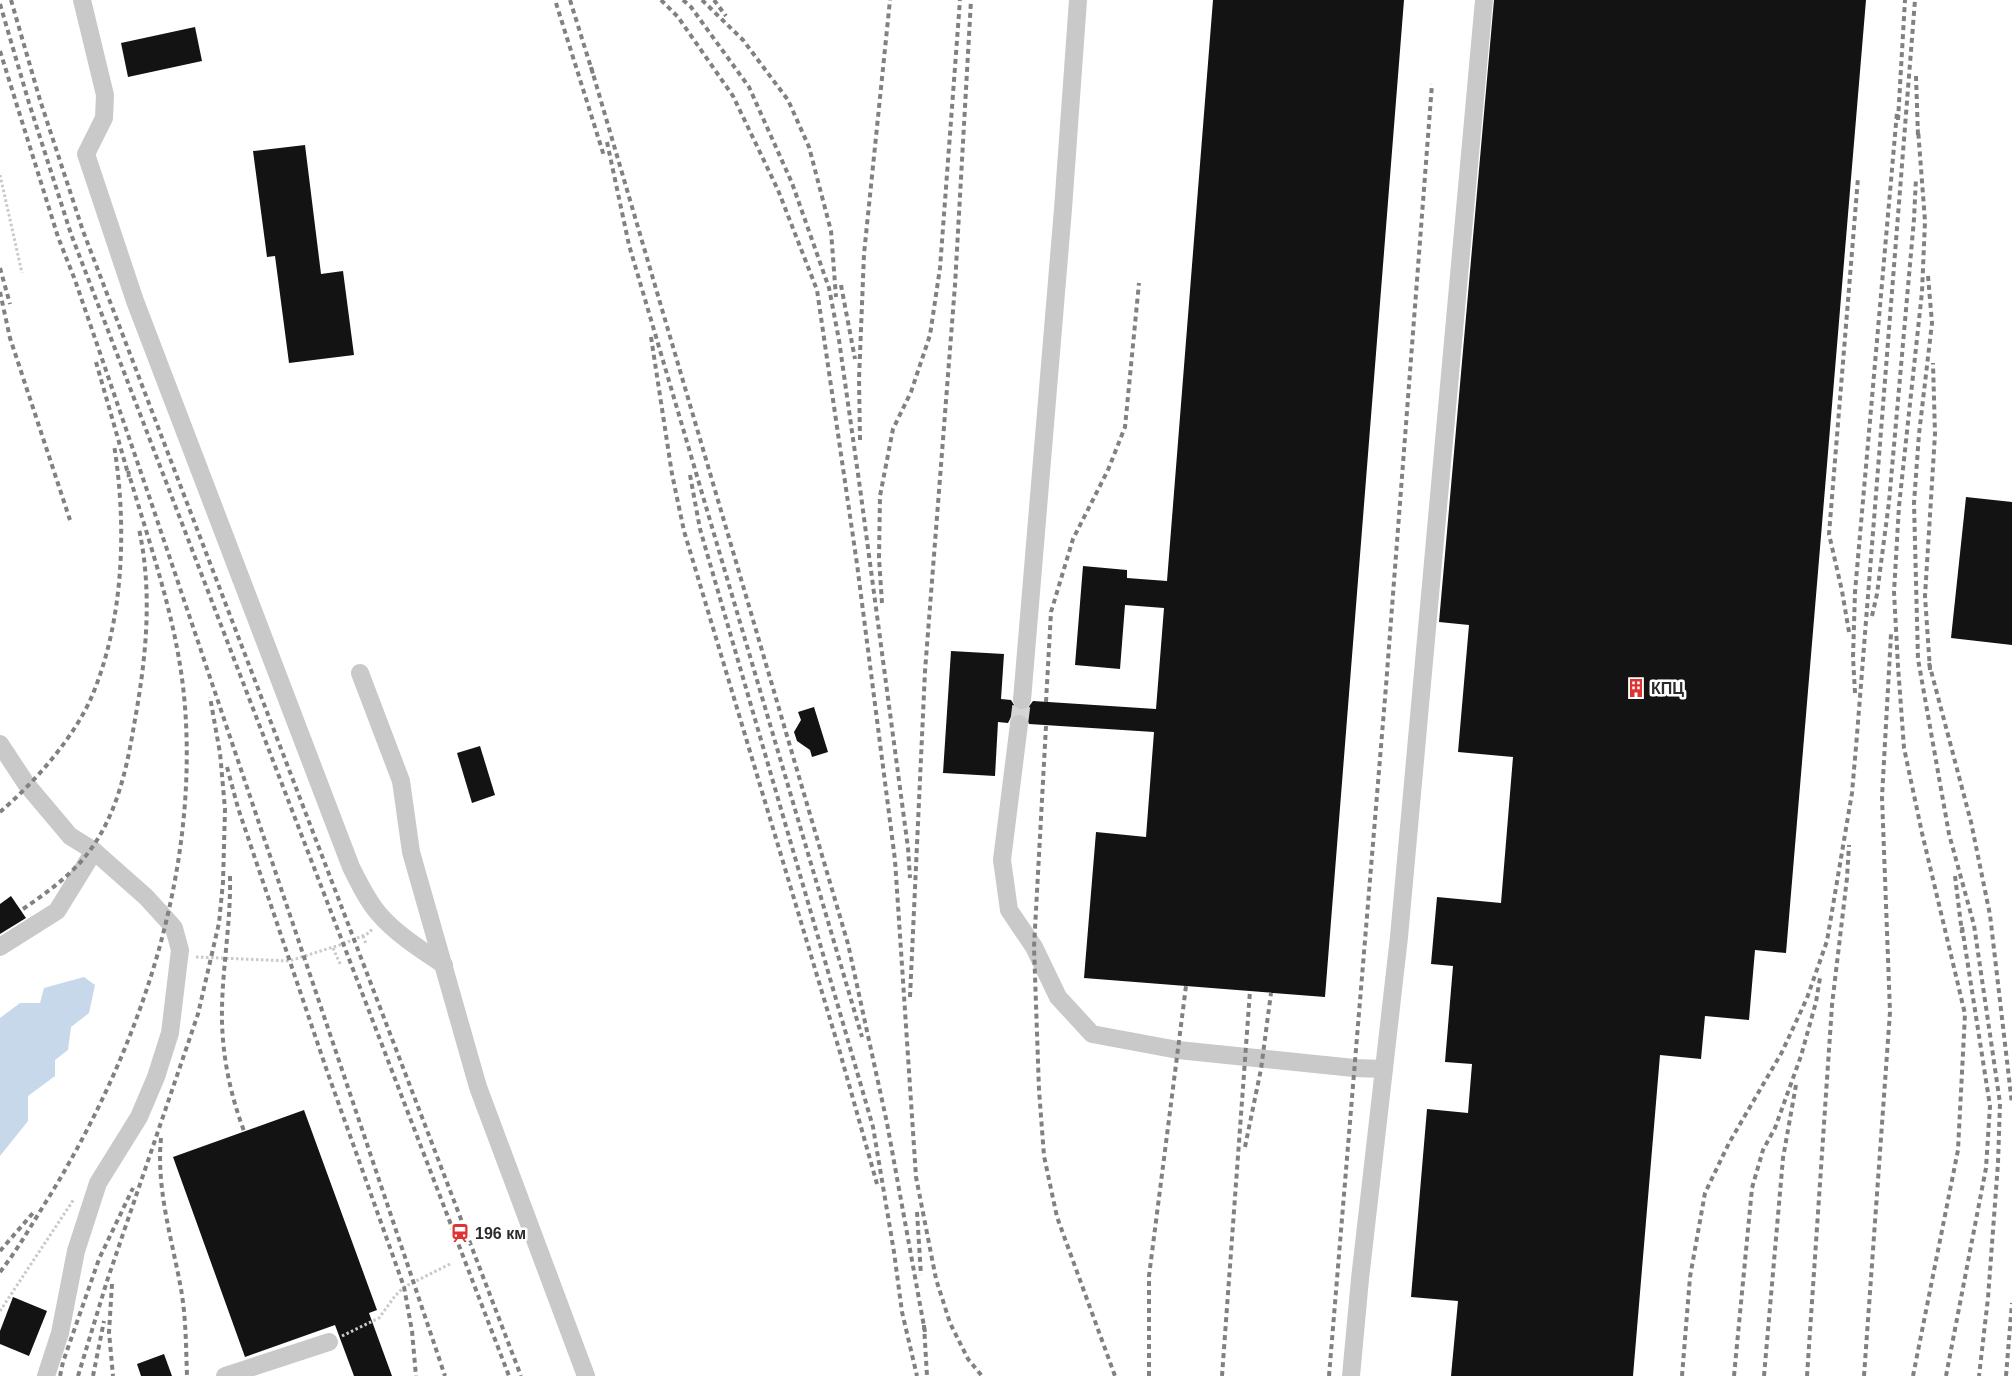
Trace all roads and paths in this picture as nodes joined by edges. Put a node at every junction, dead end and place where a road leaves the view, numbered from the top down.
1 (82, 0) edge
2 (1078, 0) edge
3 (1484, 0) edge
4 (0, 176) edge
5 (22, 273) dead end
6 (360, 673) dead end
7 (1022, 700) tunnel mouth
8 (1019, 724) tunnel mouth
9 (0, 744) edge
10 (94, 851) junction
11 (363, 936) dead end
12 (366, 944) dead end
13 (0, 947) edge
14 (333, 948) dead end
15 (444, 965) junction
16 (341, 966) dead end
17 (1384, 1069) junction
18 (450, 1264) dead end
19 (329, 1342) joint
20 (46, 1376) edge
21 (225, 1376) edge
22 (586, 1376) edge
23 (1352, 1376) edge

1 - 15 lane
2 - 7 lane
3 - 17 lane
4 - 5 path
6 - 15 lane
8 - 17 lane
9 - 10 lane
10 - 13 lane
10 - 20 lane
11 - 12 path
14 - 16 path
15 - 22 lane
17 - 23 lane
18 - 19 path
19 - 21 lane

